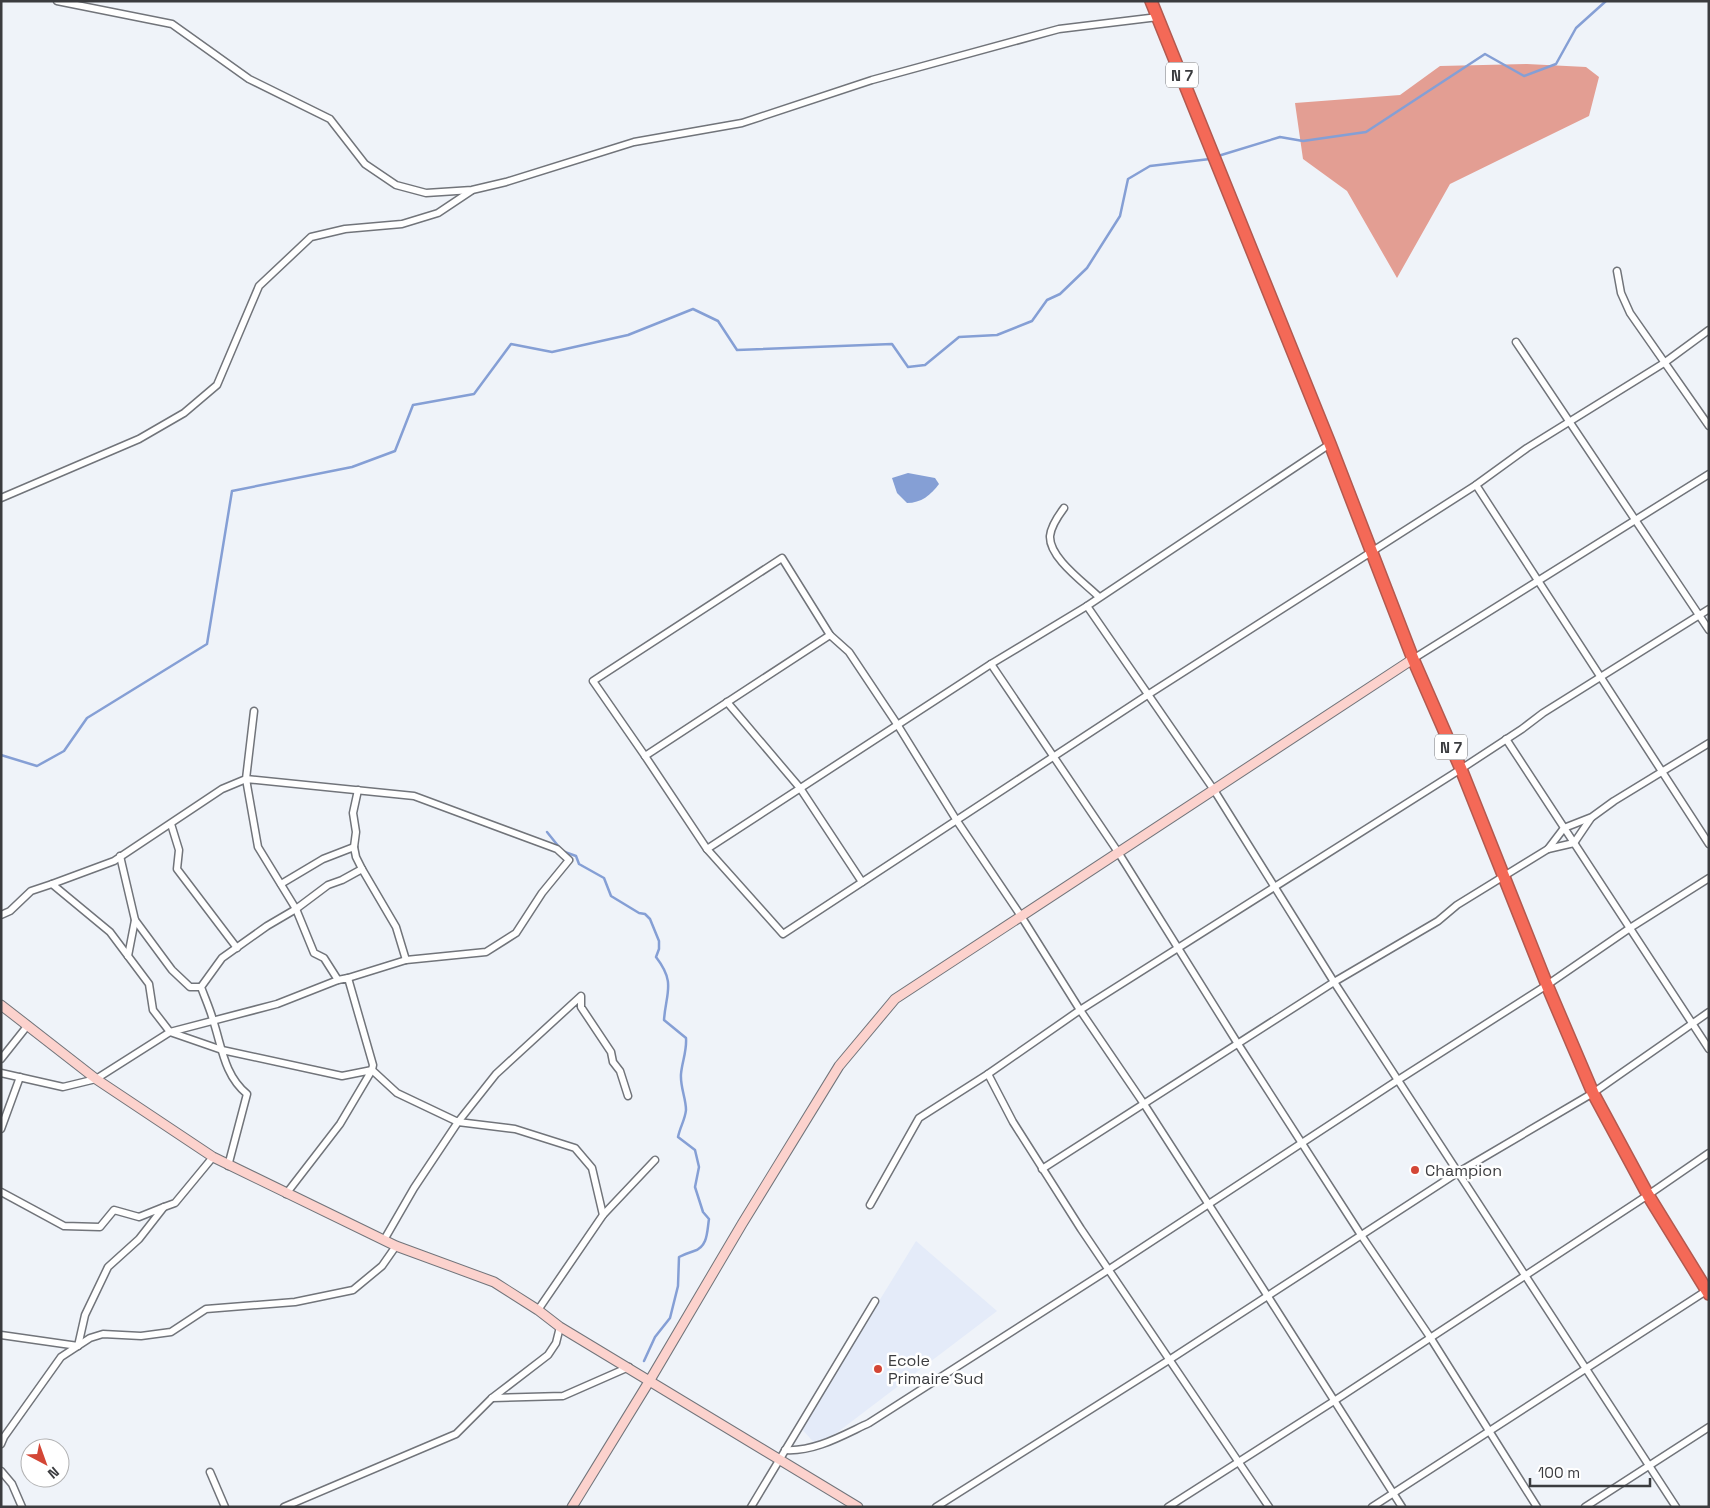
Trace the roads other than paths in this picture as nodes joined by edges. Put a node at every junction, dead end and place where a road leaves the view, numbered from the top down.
1 (57, 1) edge
2 (1151, 1) edge
3 (1158, 17) junction
4 (472, 190) junction
5 (1617, 271) dead end
6 (1709, 330) edge
7 (1516, 342) dead end
8 (1664, 363) junction
9 (1570, 423) junction
10 (1709, 426) edge
11 (1330, 444) junction
12 (1709, 474) edge
13 (1476, 485) junction
14 (1, 498) edge
15 (1064, 508) dead end
16 (1636, 520) junction
17 (1371, 551) junction
18 (1538, 580) junction
19 (1099, 597) junction
20 (1087, 606) junction
21 (1709, 609) edge
22 (1699, 616) junction
23 (1709, 630) edge
24 (830, 635) junction
25 (1413, 659) junction
26 (991, 664) junction
27 (1601, 677) junction
28 (1149, 694) junction
29 (727, 702) junction
30 (254, 711) dead end
31 (897, 724) junction
32 (1506, 739) junction
33 (1709, 743) edge
34 (646, 756) junction
35 (1054, 756) junction
36 (1460, 769) junction
37 (1662, 772) junction
38 (246, 779) junction
39 (800, 788) junction
40 (358, 790) junction
41 (1214, 790) junction
42 (1592, 817) junction
43 (957, 821) junction
44 (171, 824) junction
45 (1564, 828) junction
46 (1574, 843) junction
47 (1709, 844) edge
48 (354, 847) junction
49 (706, 849) junction
50 (1548, 850) junction
51 (1118, 852) junction
52 (120, 856) junction
53 (362, 869) junction
54 (1503, 877) junction
55 (1709, 878) edge
56 (862, 882) junction
57 (52, 884) junction
58 (281, 884) junction
59 (1273, 887) junction
60 (296, 909) junction
61 (1, 915) edge
62 (1021, 916) junction
63 (135, 920) junction
64 (1630, 928) junction
65 (237, 948) junction
66 (1177, 948) junction
67 (128, 956) junction
68 (406, 960) junction
69 (348, 978) junction
70 (338, 980) junction
71 (1334, 982) junction
72 (1547, 985) junction
73 (201, 987) junction
74 (1, 1005) edge
75 (1080, 1010) junction
76 (1709, 1012) edge
77 (213, 1020) junction
78 (1692, 1023) junction
79 (28, 1025) junction
80 (170, 1032) junction
81 (1238, 1044) junction
82 (1709, 1049) edge
83 (222, 1050) junction
84 (1, 1059) edge
85 (372, 1070) junction
86 (1, 1073) edge
87 (988, 1074) junction
88 (20, 1077) junction
89 (96, 1080) junction
90 (1398, 1080) junction
91 (1593, 1093) junction
92 (628, 1096) dead end
93 (1144, 1104) junction
94 (458, 1122) junction
95 (1, 1129) edge
96 (1302, 1143) junction
97 (1709, 1153) edge
98 (213, 1158) junction
99 (655, 1160) dead end
100 (228, 1166) junction
101 (1042, 1169) junction
102 (1457, 1173) junction
103 (1, 1192) edge
104 (286, 1194) junction
105 (1648, 1195) junction
106 (1208, 1205) junction
107 (164, 1206) junction
108 (870, 1206) dead end
109 (603, 1215) junction
110 (1361, 1235) junction
111 (384, 1240) junction
112 (396, 1246) junction
113 (1108, 1270) junction
114 (1526, 1274) junction
115 (1708, 1291) edge
116 (1268, 1295) junction
117 (875, 1301) dead end
118 (538, 1310) junction
119 (560, 1327) junction
120 (1, 1335) edge
121 (1430, 1337) junction
122 (78, 1346) junction
123 (1170, 1360) junction
124 (629, 1367) junction
125 (1586, 1369) junction
126 (650, 1380) junction
127 (492, 1398) junction
128 (1334, 1401) junction
129 (1709, 1427) edge
130 (1490, 1431) junction
131 (1, 1444) edge
132 (785, 1450) junction
133 (780, 1459) junction
134 (1238, 1462) junction
135 (1649, 1465) junction
136 (1, 1472) edge
137 (210, 1472) dead end
138 (1393, 1493) junction
139 (22, 1507) edge
140 (224, 1507) edge
141 (284, 1507) edge
142 (572, 1507) edge
143 (751, 1507) edge
144 (858, 1507) edge
145 (936, 1507) edge
146 (1168, 1507) edge
147 (1269, 1507) edge
148 (1372, 1507) edge
149 (1402, 1507) edge
150 (1537, 1507) edge
151 (1585, 1507) edge
152 (1676, 1507) edge

1 - 4 street
2 - 3 highway, N 7
3 - 4 street
3 - 11 highway, N 7
4 - 14 street
5 - 8 street
6 - 8 street
7 - 9 street
8 - 9 street
8 - 10 street
9 - 13 street
9 - 16 street
11 - 17 highway, N 7
11 - 19 street
12 - 16 street
13 - 17 street
13 - 18 street
15 - 19 street
16 - 18 street
16 - 22 street
17 - 25 highway, N 7
17 - 28 street
18 - 25 street
18 - 27 street
19 - 20 street
20 - 26 street
20 - 28 street
21 - 22 street
22 - 23 street
22 - 27 street
24 - 29 street
24 - 31 street
24 - 34 street
25 - 36 highway, N 7
25 - 41 street
26 - 31 street
26 - 35 street
27 - 32 street
27 - 37 street
28 - 35 street
28 - 41 street
29 - 34 street
29 - 39 street
30 - 38 street
31 - 39 street
31 - 43 street
32 - 36 street
32 - 45 street
33 - 37 street
34 - 49 street
35 - 43 street
35 - 51 street
36 - 54 highway, N 7
36 - 59 street
37 - 42 street
37 - 47 street
38 - 40 street
38 - 44 street
38 - 58 street
39 - 49 street
39 - 56 street
40 - 48 street
40 - 68 street
41 - 51 street
41 - 59 street
42 - 45 street
42 - 46 street
43 - 56 street
43 - 62 street
44 - 52 street
44 - 65 street
45 - 46 street
45 - 50 street
46 - 50 street
46 - 64 street
48 - 53 street
48 - 58 street
49 - 56 street
50 - 54 street
51 - 62 street
51 - 66 street
52 - 57 street
52 - 63 street
53 - 60 street
53 - 68 street
54 - 71 street
54 - 72 highway, N 7
55 - 64 street
57 - 61 street
57 - 67 street
58 - 60 street
59 - 66 street
59 - 71 street
60 - 65 street
60 - 70 street
62 - 75 street
62 - 126 street
63 - 67 street
63 - 73 street
64 - 72 street
64 - 78 street
65 - 73 street
66 - 75 street
66 - 81 street
67 - 80 street
68 - 69 street
69 - 70 street
69 - 85 street
70 - 77 street
71 - 81 street
71 - 90 street
72 - 90 street
72 - 91 highway, N 7
73 - 77 street
74 - 79 street
75 - 87 street
75 - 93 street
76 - 78 street
77 - 80 street
77 - 83 street
78 - 82 street
78 - 91 street
79 - 84 street
79 - 89 street
80 - 83 street
80 - 89 street
81 - 93 street
81 - 96 street
83 - 85 street
83 - 100 street
85 - 94 street
85 - 104 street
86 - 88 street
87 - 101 street
87 - 108 street
88 - 89 street
88 - 95 street
89 - 98 street
90 - 96 street
90 - 102 street
91 - 102 street
91 - 105 highway, N 7
92 - 94 street
93 - 101 street
93 - 106 street
94 - 109 street
94 - 111 street
96 - 106 street
96 - 110 street
97 - 105 street
98 - 100 street
98 - 107 street
99 - 109 street
100 - 104 street
101 - 113 street
102 - 110 street
102 - 114 street
103 - 107 street
104 - 111 street
105 - 114 street
105 - 115 highway, N 7
106 - 113 street
106 - 116 street
107 - 122 street
109 - 118 street
110 - 116 street
110 - 121 street
111 - 112 street
112 - 118 street
112 - 122 street
113 - 123 street
113 - 132 street
114 - 121 street
114 - 125 street
115 - 125 street
116 - 123 street
116 - 128 street
117 - 132 street
118 - 119 street
119 - 124 street
119 - 127 street
120 - 122 street
121 - 128 street
121 - 130 street
122 - 131 street
123 - 134 street
123 - 145 street
124 - 126 street
124 - 127 street
125 - 130 street
125 - 135 street
126 - 133 street
126 - 142 street
127 - 141 street
128 - 134 street
128 - 138 street
129 - 135 street
130 - 138 street
130 - 150 street
132 - 133 street
133 - 143 street
133 - 144 street
134 - 146 street
134 - 147 street
135 - 151 street
135 - 152 street
136 - 139 street
137 - 140 street
138 - 148 street
138 - 149 street

